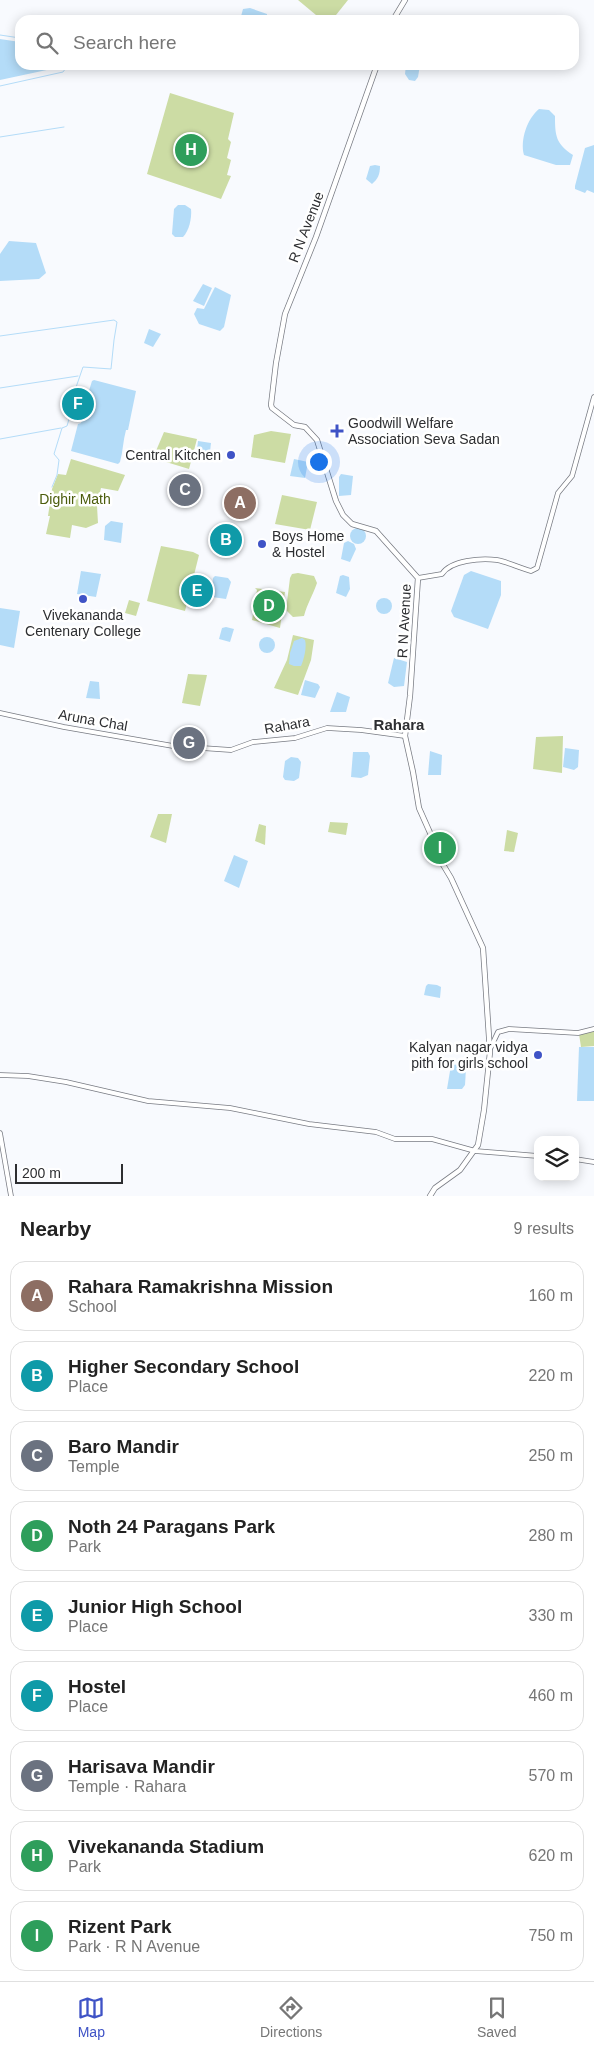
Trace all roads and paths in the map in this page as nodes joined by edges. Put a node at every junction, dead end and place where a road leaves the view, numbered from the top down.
1 (405, 0) edge
2 (396, 15) edge
3 (375, 70) edge
4 (594, 397) edge
5 (418, 578) junction
6 (0, 713) edge
7 (405, 736) junction
8 (173, 746) joint
9 (594, 1029) edge
10 (490, 1052) junction
11 (0, 1075) edge
12 (0, 1133) edge
13 (475, 1150) junction
14 (534, 1156) edge
15 (579, 1160) edge
16 (594, 1162) edge
17 (11, 1196) edge
18 (430, 1196) edge

1 - 2 main road
3 - 5 main road, R N Avenue
4 - 5 street
5 - 7 main road, R N Avenue
6 - 8 street, Aruna Chal
7 - 8 street, Rahara
7 - 10 main road, R N Avenue
9 - 10 street
10 - 13 main road, R N Avenue
11 - 13 street
12 - 17 street
13 - 14 street
13 - 18 main road, R N Avenue
15 - 16 street

